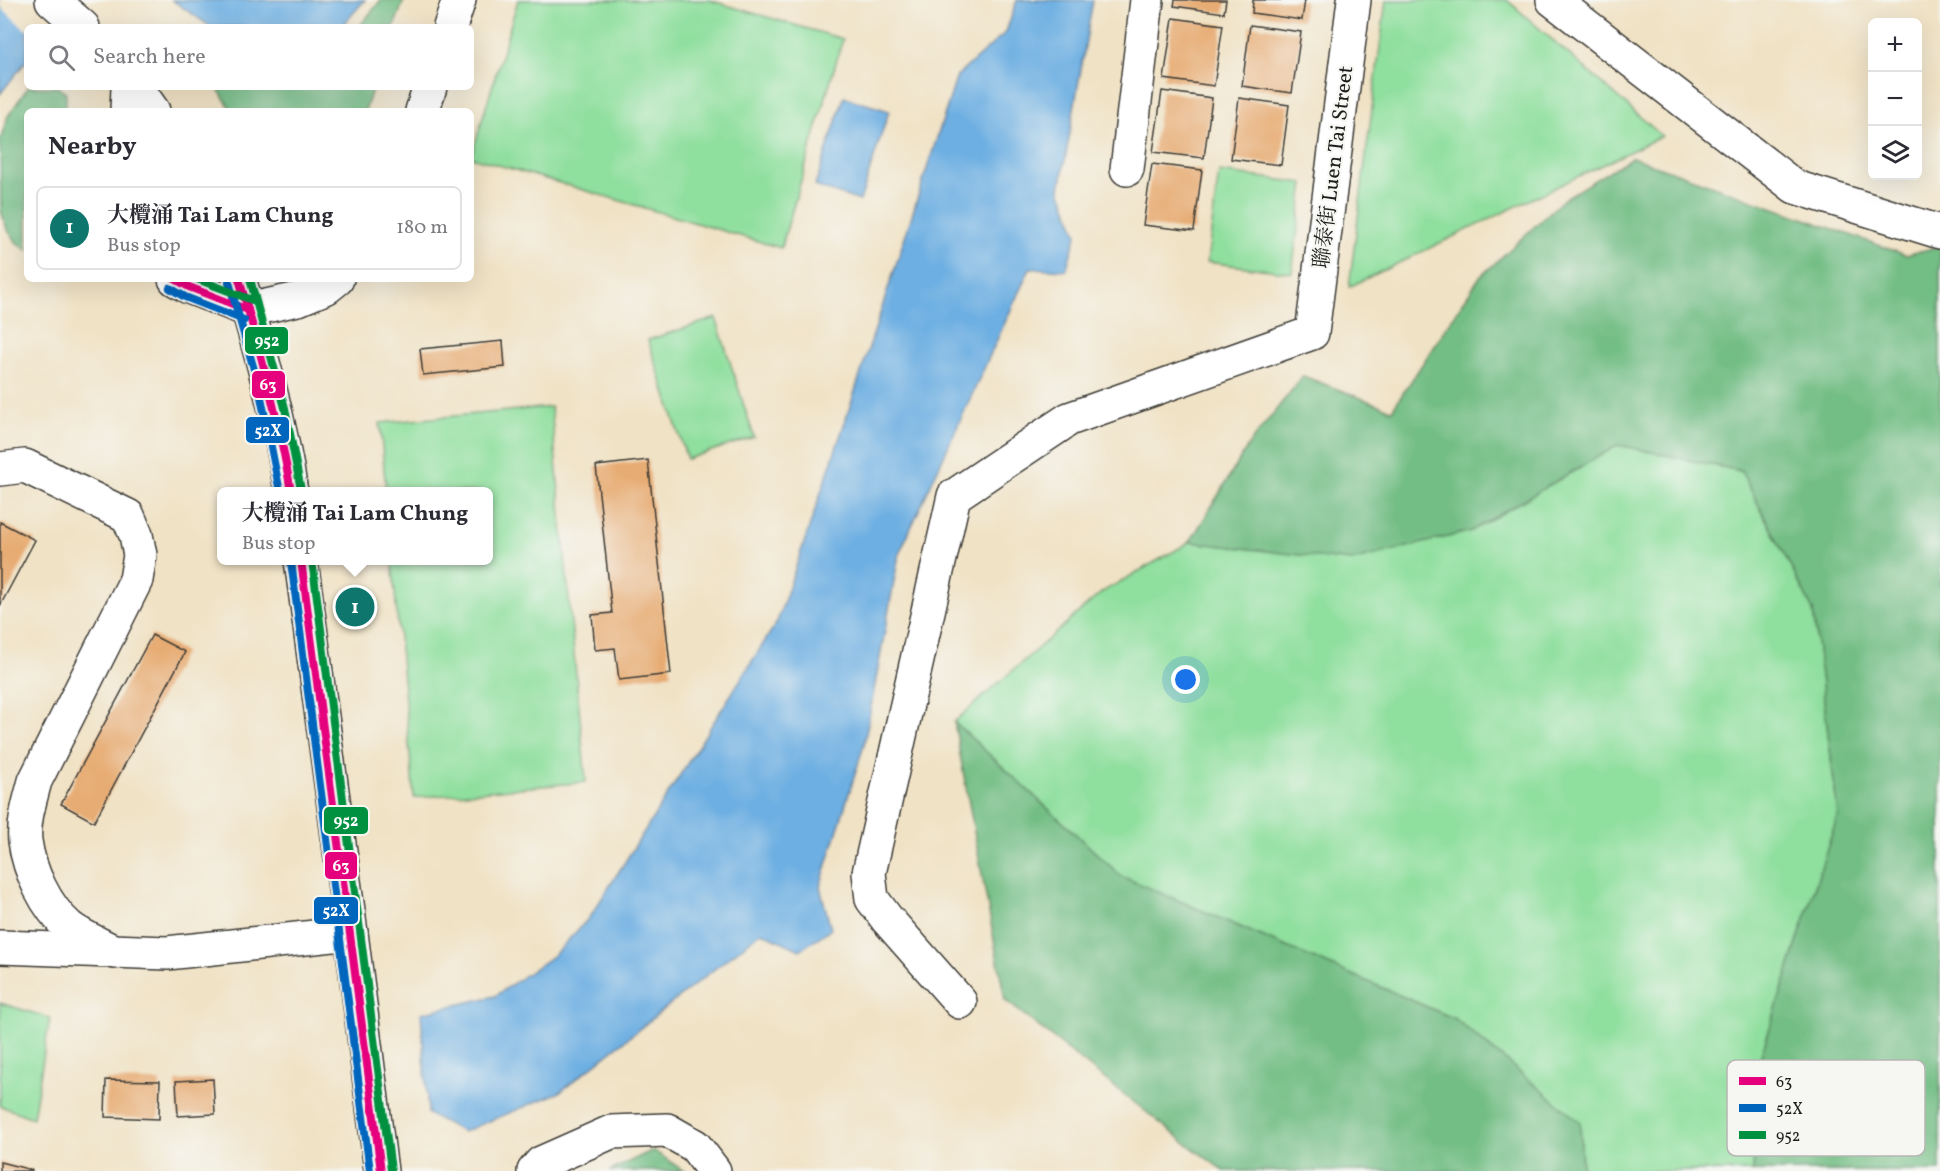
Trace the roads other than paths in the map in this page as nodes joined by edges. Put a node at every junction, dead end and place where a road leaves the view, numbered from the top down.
1 (52, 0) edge
2 (459, 0) edge
3 (1147, 0) edge
4 (1354, 0) edge
5 (1554, 0) edge
6 (80, 24) edge
7 (451, 24) edge
8 (128, 90) edge
9 (138, 90) edge
10 (429, 90) edge
11 (127, 108) edge
12 (151, 108) edge
13 (423, 108) edge
14 (1127, 170) dead end
15 (1940, 231) edge
16 (180, 282) edge
17 (239, 282) edge
18 (333, 282) edge
19 (248, 310) junction
20 (0, 469) edge
21 (290, 487) edge
22 (302, 565) edge
23 (351, 933) junction
24 (0, 947) edge
25 (114, 952) junction
26 (960, 1002) dead end
27 (381, 1171) edge
28 (534, 1171) edge
29 (714, 1171) edge

1 - 6 street
2 - 7 street
3 - 14 street
4 - 26 street, 聯泰街 Luen Tai Street
5 - 15 street
8 - 11 street
9 - 12 street
10 - 13 street
16 - 19 street
17 - 19 street
18 - 19 street
19 - 21 street
20 - 25 street
22 - 23 street
23 - 25 street
23 - 27 street
24 - 25 street
28 - 29 street

